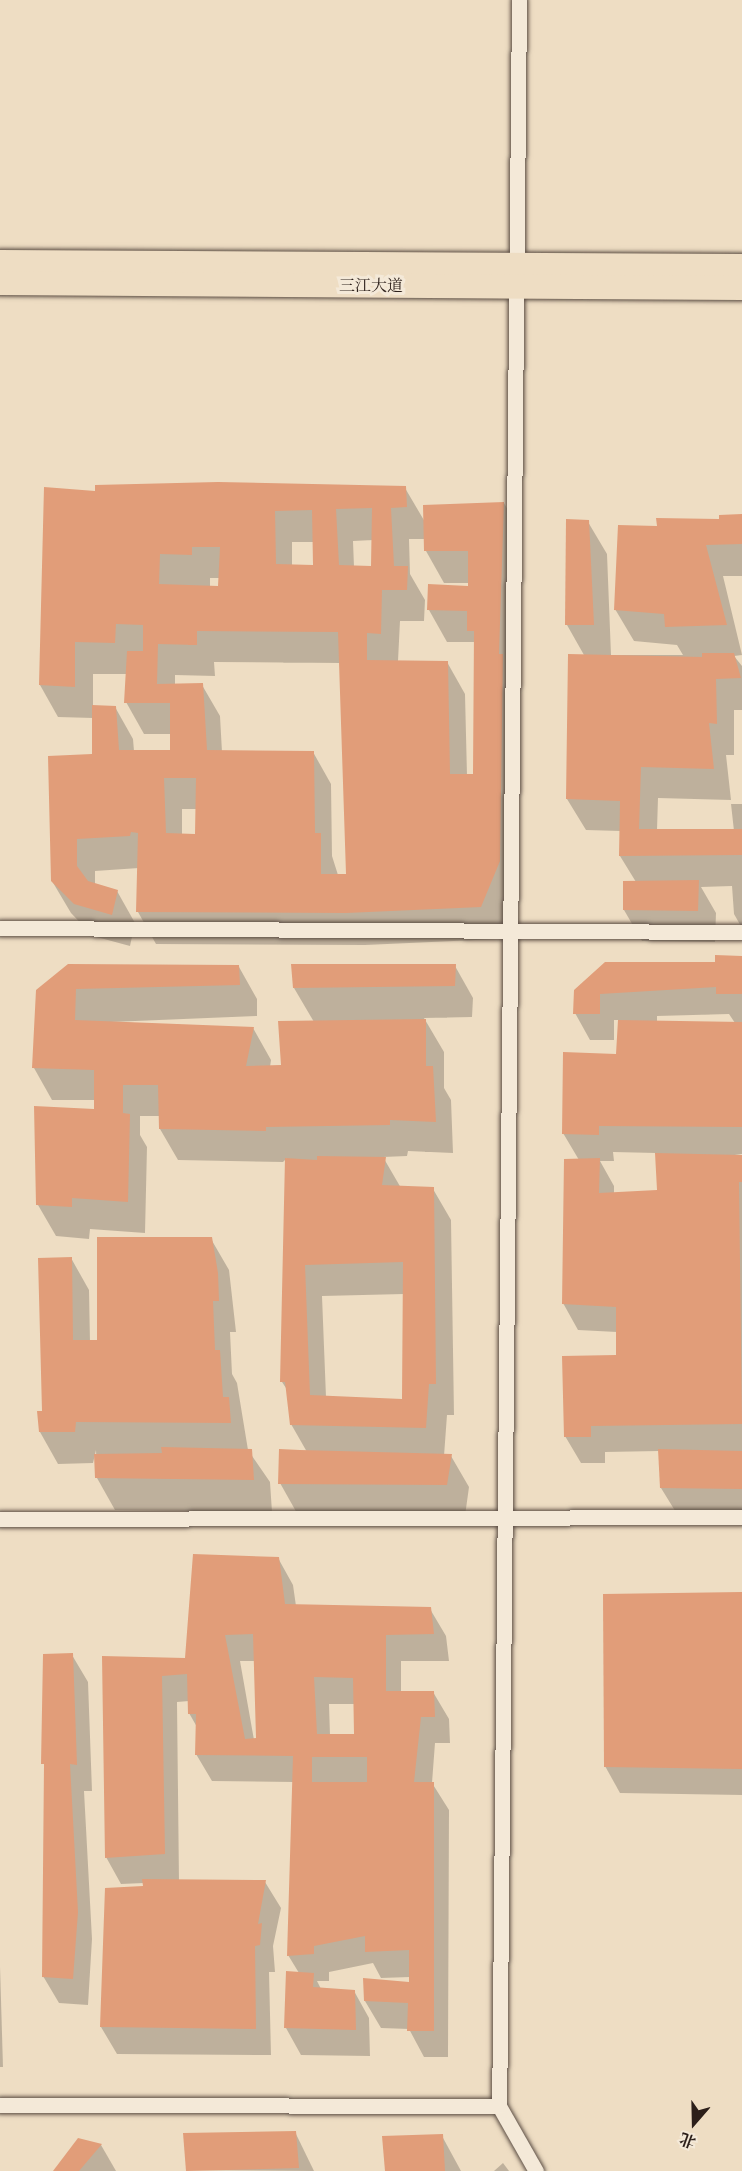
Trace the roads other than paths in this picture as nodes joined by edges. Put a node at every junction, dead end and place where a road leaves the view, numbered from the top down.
1 (519, 0) edge
2 (0, 262) edge
3 (742, 266) edge
4 (517, 276) junction
5 (0, 283) edge
6 (742, 288) edge
7 (0, 928) edge
8 (510, 930) junction
9 (742, 932) edge
10 (742, 1517) edge
11 (0, 1519) edge
12 (504, 1519) junction
13 (0, 2105) edge
14 (500, 2106) junction
15 (536, 2171) edge

1 - 4 street
2 - 4 main road, 三江大道
3 - 4 main road, 三江大道
4 - 5 main road, 三江大道
4 - 6 main road, 三江大道
4 - 8 street
7 - 8 street
8 - 9 street
8 - 12 street
10 - 12 street
11 - 12 street
12 - 14 street
13 - 14 street
14 - 15 street

